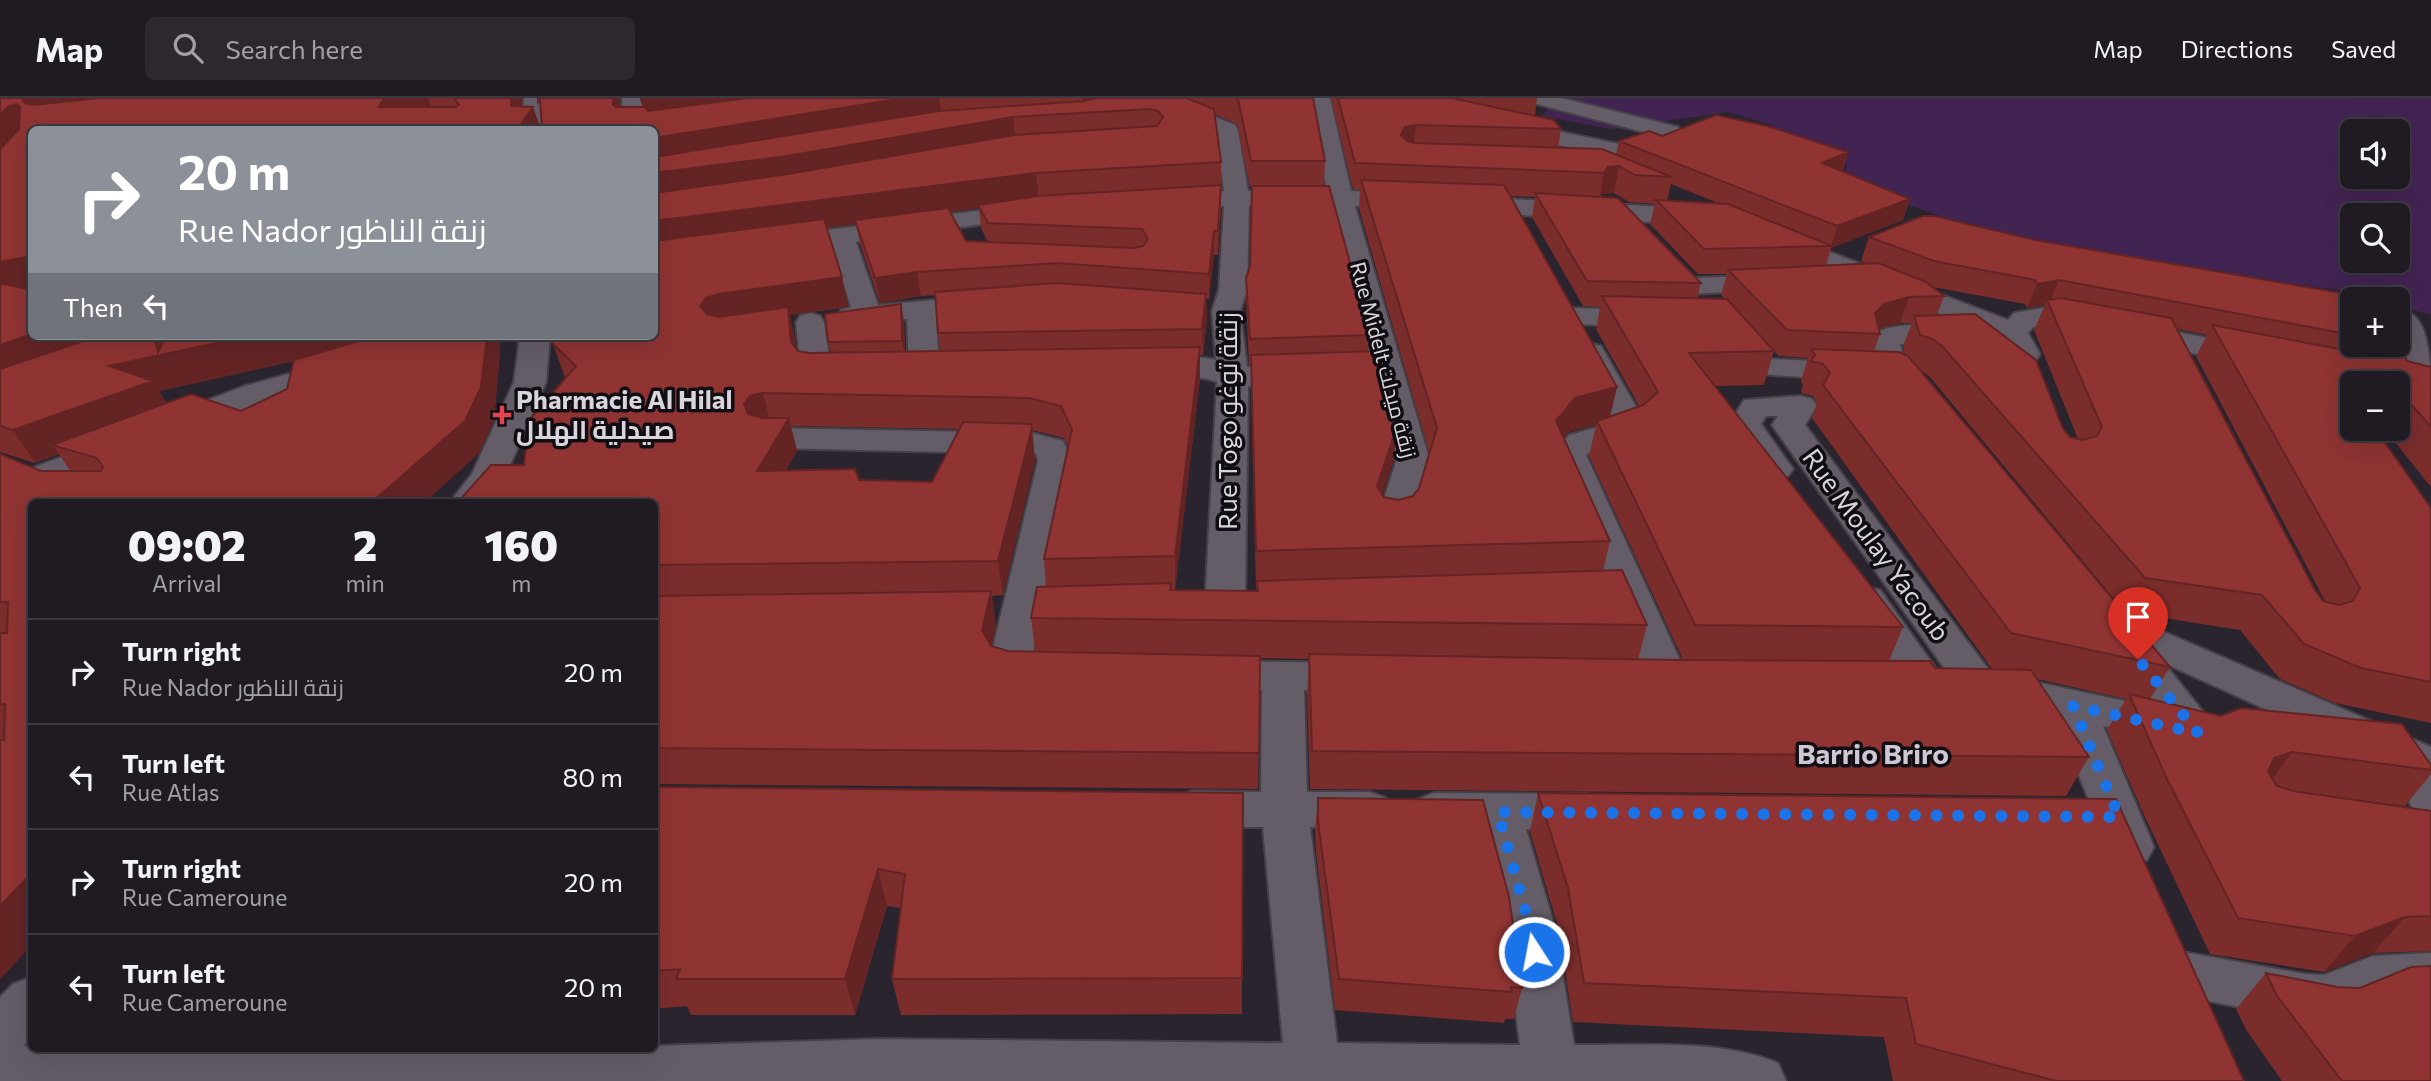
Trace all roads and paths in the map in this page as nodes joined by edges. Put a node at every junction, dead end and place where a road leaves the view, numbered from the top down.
1 (534, 98) edge
2 (632, 98) edge
3 (1153, 98) edge
4 (1320, 98) edge
5 (1536, 98) edge
6 (1487, 122) edge
7 (532, 126) edge
8 (641, 126) edge
9 (1670, 132) edge
10 (1555, 137) junction
11 (1623, 152) edge
12 (1413, 174) edge
13 (1586, 174) junction
14 (1627, 176) edge
15 (1664, 192) edge
16 (1237, 197) junction
17 (1340, 197) junction
18 (1414, 200) junction
19 (1041, 202) edge
20 (1145, 203) edge
21 (1510, 206) junction
22 (1622, 212) junction
23 (813, 214) edge
24 (962, 220) junction
25 (1737, 223) junction
26 (834, 237) junction
27 (1528, 239) edge
28 (1647, 240) edge
29 (760, 247) edge
30 (974, 247) edge
31 (1865, 247) dead end
32 (1830, 261) junction
33 (1878, 280) junction
34 (1017, 301) edge
35 (921, 308) junction
36 (1718, 312) edge
37 (866, 314) junction
38 (1676, 319) edge
39 (2013, 332) junction
40 (2410, 334) edge
41 (2168, 337) junction
42 (159, 340) edge
43 (535, 340) edge
44 (2276, 361) edge
45 (362, 363) edge
46 (87, 365) edge
47 (1126, 368) edge
48 (1388, 372) junction
49 (2187, 375) edge
50 (2035, 376) edge
51 (1233, 377) junction
52 (2410, 386) edge
53 (2430, 389) edge
54 (1801, 406) junction
55 (771, 438) edge
56 (1792, 492) edge
57 (83, 496) edge
58 (470, 499) edge
59 (1394, 523) edge
60 (1846, 571) edge
61 (1628, 592) junction
62 (1587, 594) edge
63 (1185, 606) edge
64 (1062, 608) edge
65 (980, 610) edge
66 (1021, 610) junction
67 (1077, 673) edge
68 (1173, 675) edge
69 (1283, 676) junction
70 (1393, 678) edge
71 (1627, 681) edge
72 (1977, 683) junction
73 (2073, 706) junction
74 (2423, 794) edge
75 (1158, 808) edge
76 (1284, 809) junction
77 (1498, 812) junction
78 (1622, 813) edge
79 (2143, 882) edge
80 (2431, 975) edge
81 (28, 1004) edge
82 (2199, 1021) edge
83 (0, 1033) edge
84 (1313, 1070) junction
85 (0, 1071) edge
86 (879, 1072) edge
87 (700, 1076) edge
88 (1553, 1077) edge
89 (1758, 1081) edge

1 - 7 street
2 - 8 street
3 - 16 street, Rue Togo زنقة توغو
4 - 17 street, Rue Midelt زنقة ميدلت
5 - 9 street
6 - 10 street
10 - 11 street
10 - 13 street
12 - 18 street
13 - 14 street
13 - 22 street
15 - 25 street
16 - 17 street
16 - 20 street
16 - 51 street, Rue Togo زنقة توغو
17 - 18 street
17 - 48 street, Rue Midelt زنقة ميدلت
18 - 21 street
19 - 24 street
21 - 22 street
21 - 27 street
22 - 25 street
22 - 28 street
23 - 26 street
24 - 26 street
24 - 30 street
25 - 32 street
26 - 29 street
26 - 37 street
31 - 32 street
32 - 33 street
33 - 36 street
33 - 39 street
34 - 35 street
35 - 37 street
35 - 37 street
38 - 61 street
39 - 41 street
39 - 50 street
39 - 54 street
40 - 53 street
41 - 44 street
41 - 49 street
42 - 46 street
43 - 58 street
45 - 57 street
47 - 51 street
48 - 51 street
48 - 59 street, Rue Midelt زنقة ميدلت
51 - 63 street, Rue Togo زنقة توغو
52 - 53 street
54 - 56 street, Rue Moulay Yacoub
54 - 72 street, Rue Moulay Yacoub
55 - 66 street
60 - 72 street, Rue Moulay Yacoub
61 - 62 street
61 - 71 street
64 - 66 street
65 - 66 street
66 - 67 street
68 - 69 street
69 - 70 street
69 - 76 street
72 - 73 street
73 - 74 street
73 - 79 street
75 - 76 street
76 - 77 street
76 - 84 street
77 - 78 street
77 - 88 street
80 - 82 street
81 - 83 street
84 - 86 street
84 - 88 street
85 - 87 street
86 - 87 street
88 - 89 street

